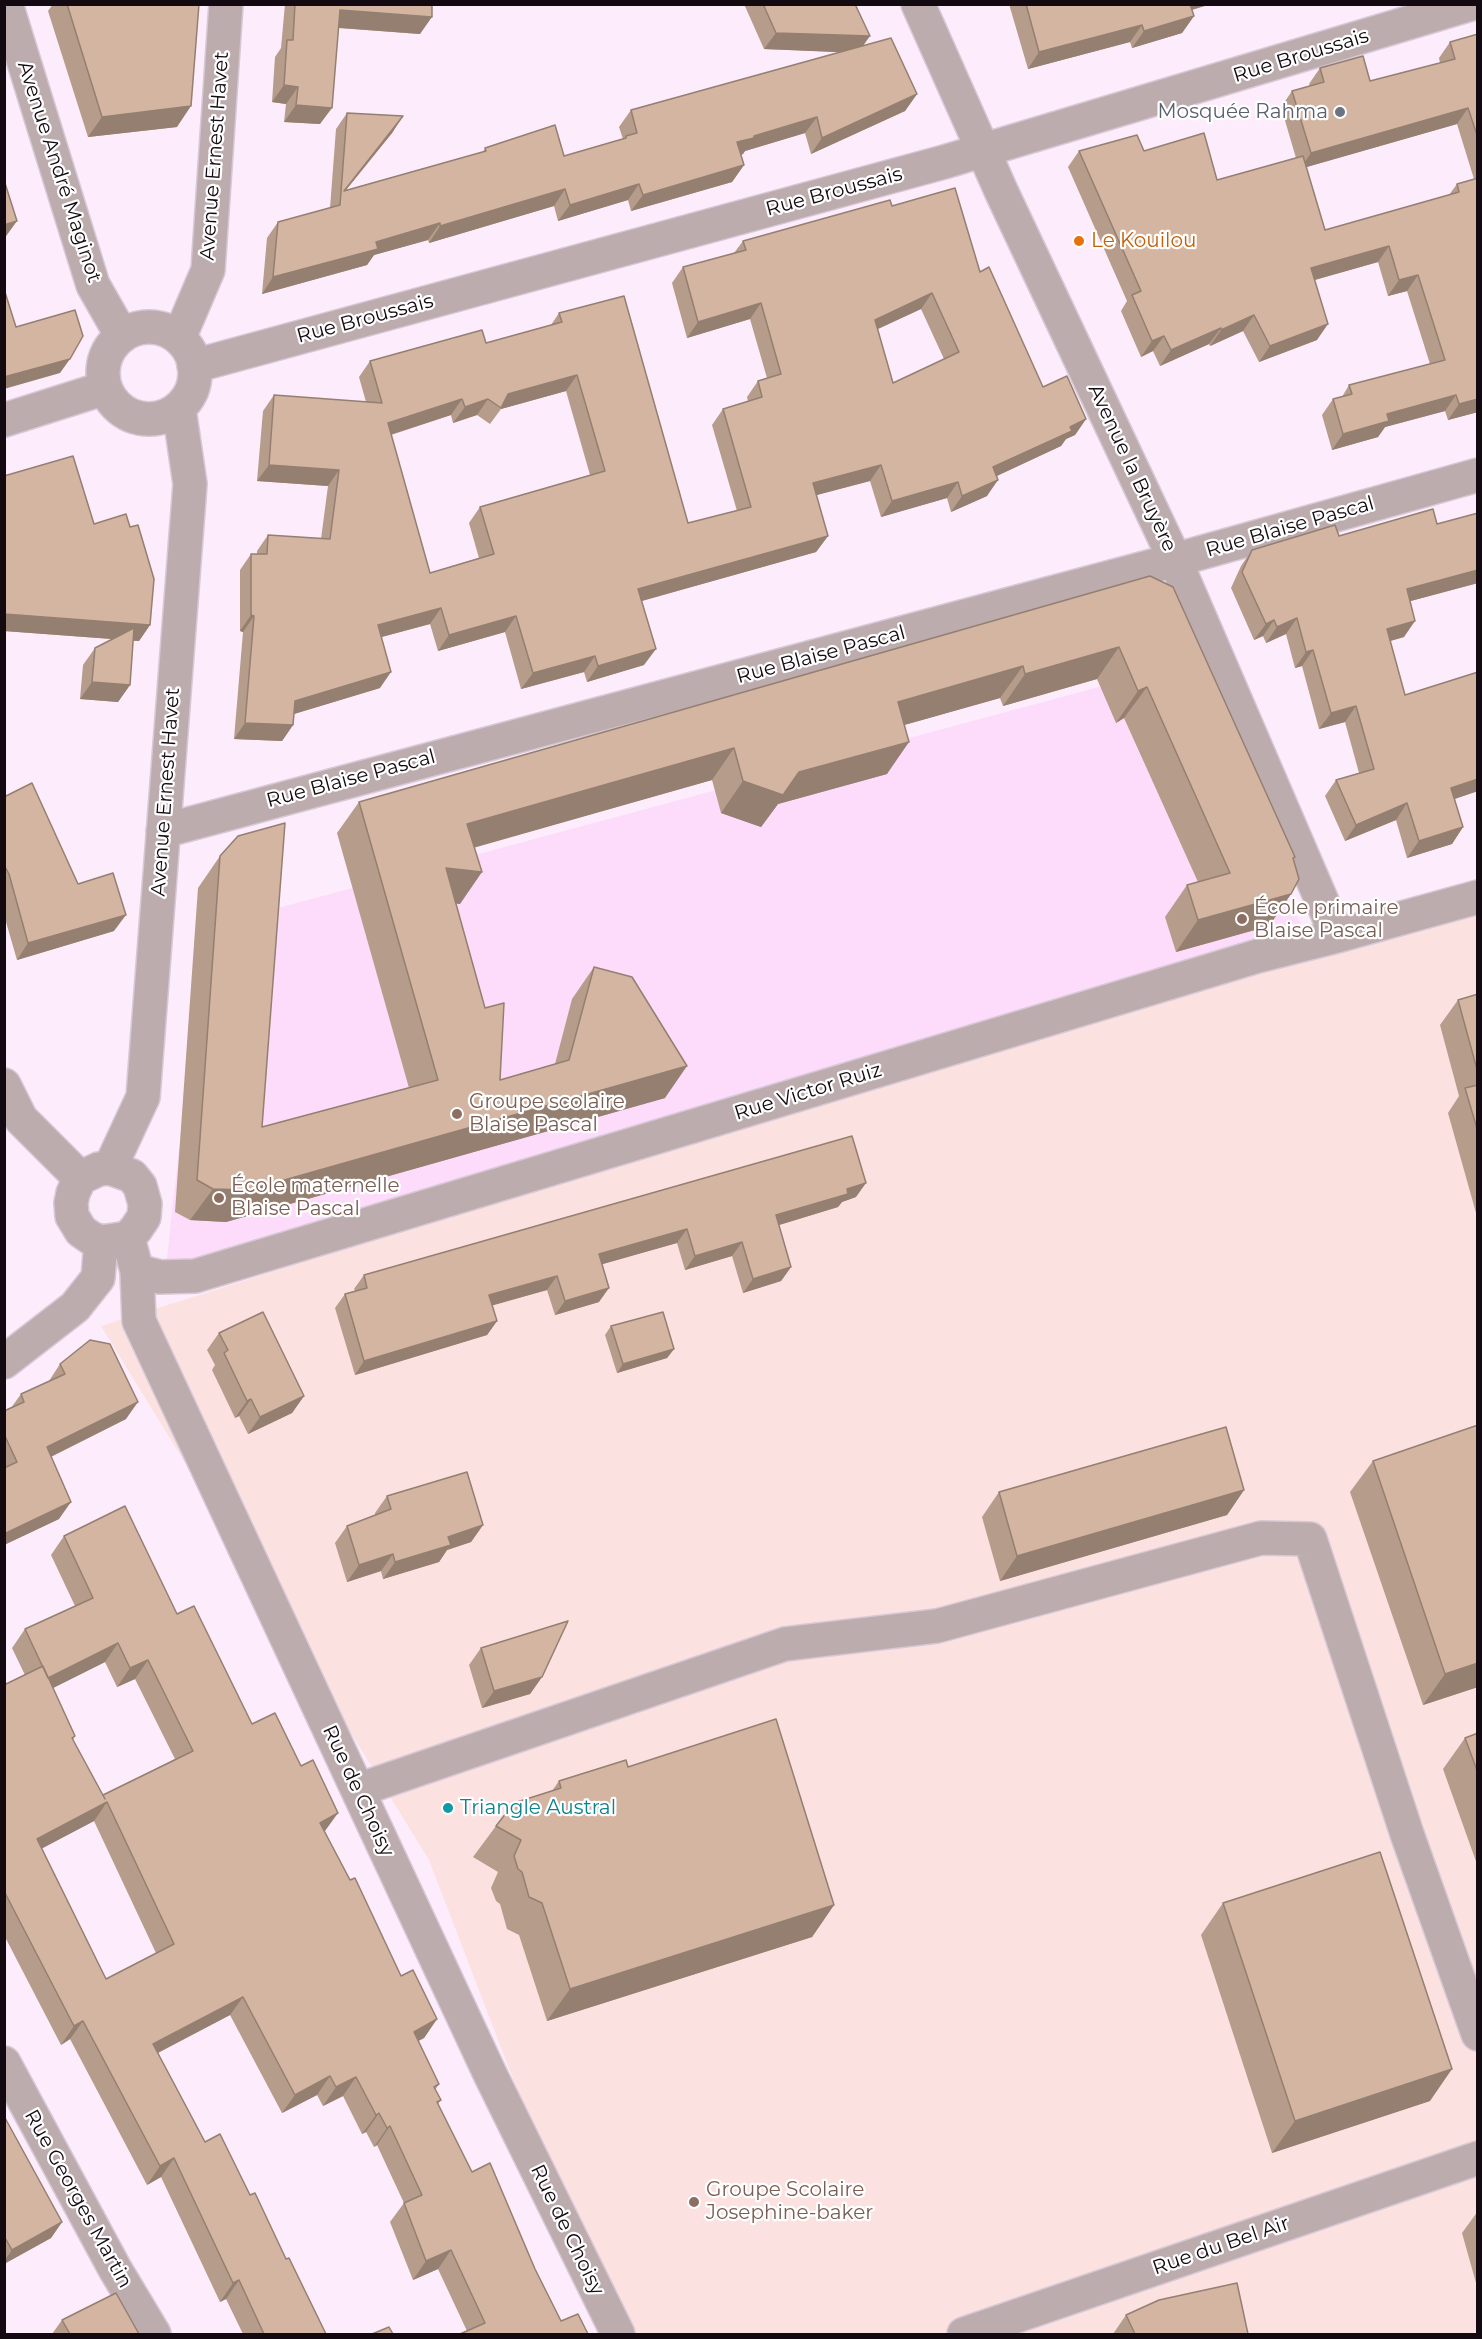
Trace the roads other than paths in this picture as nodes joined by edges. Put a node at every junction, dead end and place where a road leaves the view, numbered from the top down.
1 (6, 4) edge
2 (226, 4) edge
3 (918, 4) edge
4 (1471, 4) edge
5 (984, 151) junction
6 (122, 336) junction
7 (187, 352) junction
8 (105, 388) junction
9 (179, 409) junction
10 (4, 420) edge
11 (1478, 475) edge
12 (1175, 560) junction
13 (163, 831) junction
14 (1478, 897) edge
15 (1337, 936) junction
16 (4, 1085) edge
17 (95, 1173) junction
18 (115, 1240) junction
19 (137, 1271) junction
20 (4, 1362) edge
21 (358, 1790) junction
22 (1478, 2034) edge
23 (4, 2062) edge
24 (1478, 2158) edge
25 (154, 2334) edge
26 (618, 2334) edge
27 (964, 2334) edge

1 - 6 street, Avenue André Maginot
2 - 7 street, Avenue Ernest Havet
3 - 5 street, Avenue la Bruyère
4 - 5 street, Rue Broussais
5 - 7 street, Rue Broussais
5 - 12 street, Avenue la Bruyère
6 - 7 street
6 - 8 street
7 - 9 street
8 - 9 street
8 - 10 street
9 - 13 street, Avenue Ernest Havet
11 - 12 street, Rue Blaise Pascal
12 - 13 street, Rue Blaise Pascal
12 - 15 street, Avenue la Bruyère
13 - 17 street, Avenue Ernest Havet
14 - 15 street, Rue Victor Ruiz
15 - 19 street, Rue Victor Ruiz
16 - 17 street
17 - 18 street
17 - 18 street
18 - 19 street, Rue de Choisy
18 - 20 street
19 - 21 street, Rue de Choisy
21 - 22 street
21 - 26 street, Rue de Choisy
23 - 25 street, Rue Georges Martin
24 - 27 street, Rue du Bel Air

